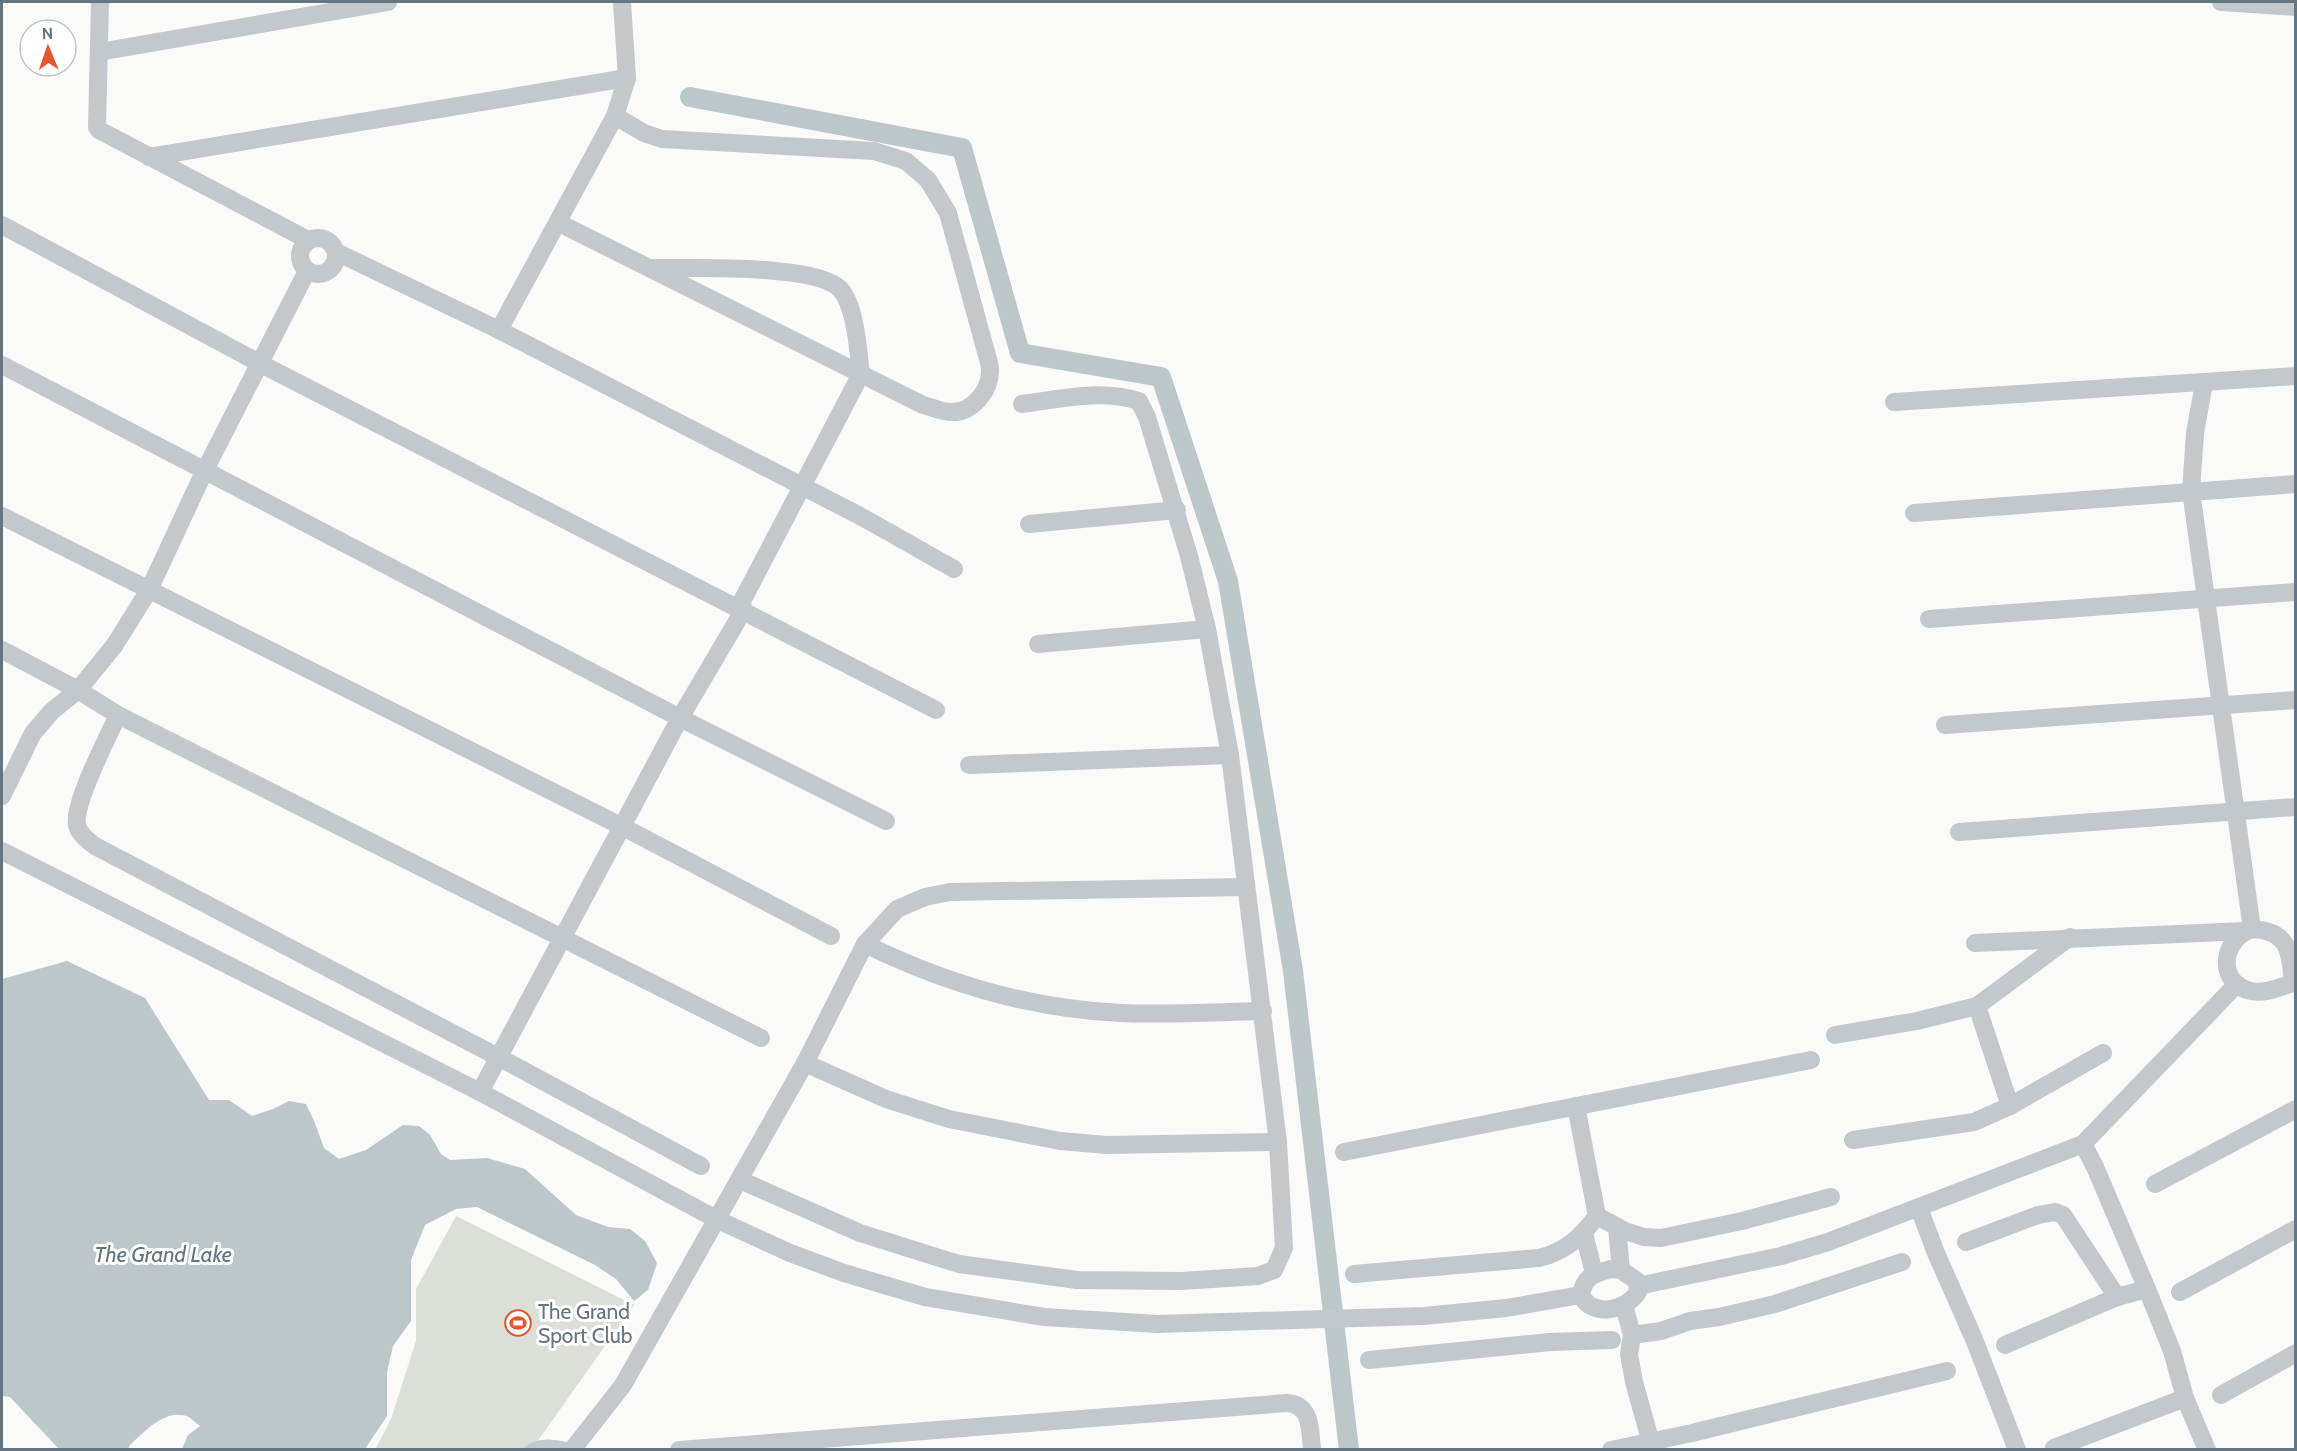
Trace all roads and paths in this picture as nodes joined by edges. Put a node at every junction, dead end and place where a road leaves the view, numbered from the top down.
1 (100, 2) edge
2 (387, 2) edge
3 (622, 2) edge
4 (2221, 2) edge
5 (2295, 7) edge
6 (99, 52) junction
7 (627, 78) junction
8 (615, 116) junction
9 (149, 157) junction
10 (559, 223) junction
11 (2, 225) edge
12 (308, 240) junction
13 (336, 252) junction
14 (650, 268) junction
15 (307, 270) junction
16 (499, 330) junction
17 (261, 364) junction
18 (2, 365) edge
19 (861, 374) junction
20 (2295, 376) edge
21 (2204, 383) junction
22 (1894, 402) dead end
23 (1022, 404) dead end
24 (204, 472) junction
25 (2295, 484) edge
26 (802, 486) junction
27 (2191, 491) junction
28 (1177, 510) junction
29 (1914, 513) dead end
30 (2, 516) edge
31 (1029, 524) dead end
32 (954, 569) dead end
33 (149, 590) junction
34 (2295, 592) edge
35 (2206, 599) junction
36 (743, 611) junction
37 (1929, 619) dead end
38 (1208, 629) junction
39 (1038, 644) dead end
40 (2, 650) edge
41 (78, 690) junction
42 (2295, 700) edge
43 (2221, 705) junction
44 (936, 710) dead end
45 (118, 715) junction
46 (680, 718) junction
47 (1945, 725) dead end
48 (1230, 755) junction
49 (969, 765) dead end
50 (2, 796) edge
51 (2295, 807) edge
52 (2235, 811) junction
53 (886, 821) dead end
54 (623, 827) junction
55 (1959, 832) dead end
56 (2, 851) edge
57 (1246, 887) junction
58 (2248, 930) junction
59 (831, 936) dead end
60 (564, 937) junction
61 (2070, 937) junction
62 (1975, 943) dead end
63 (865, 944) junction
64 (2237, 984) junction
65 (2294, 984) edge
66 (1977, 1006) junction
67 (1263, 1011) junction
68 (1835, 1035) dead end
69 (761, 1038) dead end
70 (2103, 1053) dead end
71 (500, 1058) junction
72 (1811, 1060) dead end
73 (805, 1063) junction
74 (480, 1092) junction
75 (1576, 1107) junction
76 (2010, 1107) junction
77 (2295, 1109) edge
78 (1853, 1140) dead end
79 (1278, 1142) junction
80 (2082, 1144) junction
81 (1344, 1152) dead end
82 (702, 1166) dead end
83 (740, 1180) junction
84 (2155, 1184) dead end
85 (1831, 1197) dead end
86 (1919, 1208) junction
87 (1597, 1216) junction
88 (716, 1219) junction
89 (1617, 1227) junction
90 (2295, 1229) edge
91 (1584, 1234) junction
92 (1966, 1242) dead end
93 (1902, 1262) dead end
94 (1621, 1270) junction
95 (1354, 1274) dead end
96 (1594, 1274) junction
97 (1638, 1286) junction
98 (2147, 1289) junction
99 (2181, 1292) dead end
100 (1581, 1295) junction
101 (2117, 1297) junction
102 (1624, 1305) junction
103 (1606, 1310) junction
104 (1632, 1335) junction
105 (1612, 1340) junction
106 (2005, 1345) dead end
107 (2295, 1353) edge
108 (1629, 1354) junction
109 (1369, 1360) dead end
110 (1947, 1371) dead end
111 (2221, 1395) dead end
112 (2185, 1398) junction
113 (808, 1445) edge
114 (1651, 1446) edge
115 (2054, 1448) dead end
116 (528, 1449) edge
117 (573, 1449) edge
118 (679, 1449) edge
119 (1312, 1449) edge
120 (1611, 1449) edge
121 (2017, 1449) edge
122 (2207, 1449) edge

1 - 6 street
2 - 6 street
3 - 7 street
4 - 5 street
6 - 9 street
7 - 8 street
7 - 9 street
8 - 10 street
8 - 19 street
9 - 12 street
10 - 14 street
10 - 16 street
11 - 17 street
12 - 13 street
12 - 15 street
13 - 15 street
13 - 16 street
14 - 19 street
14 - 19 street
15 - 17 street
16 - 26 street
17 - 24 street
17 - 36 street
18 - 24 street
19 - 26 street
20 - 21 street
21 - 22 street
21 - 27 street
23 - 28 street
24 - 33 street
24 - 46 street
25 - 27 street
26 - 32 street
26 - 36 street
27 - 29 street
27 - 35 street
28 - 31 street
28 - 38 street
30 - 33 street
33 - 41 street
33 - 54 street
34 - 35 street
35 - 37 street
35 - 43 street
36 - 44 street
36 - 46 street
38 - 39 street
38 - 48 street
40 - 41 street
41 - 45 street
41 - 50 street
42 - 43 street
43 - 47 street
43 - 52 street
45 - 60 street
45 - 71 street
46 - 53 street
46 - 54 street
48 - 49 street
48 - 57 street
51 - 52 street
52 - 55 street
52 - 58 street
54 - 59 street
54 - 60 street
56 - 74 street
57 - 63 street
57 - 67 street
58 - 61 street
58 - 64 street
58 - 65 street
60 - 69 street
60 - 71 street
61 - 62 street
61 - 66 street
63 - 67 street
63 - 73 street
64 - 65 street
64 - 80 street
66 - 68 street
66 - 76 street
67 - 79 street
70 - 76 street
71 - 74 street
71 - 82 street
72 - 75 street
73 - 79 street
73 - 83 street
74 - 88 street
75 - 81 street
75 - 87 street
76 - 78 street
77 - 84 street
79 - 83 street
80 - 86 street
80 - 98 street
83 - 88 street
85 - 89 street
86 - 97 street
86 - 121 street
87 - 89 street
87 - 91 street
88 - 100 street
88 - 117 street
89 - 94 street
90 - 99 street
91 - 95 street
91 - 96 street
92 - 101 street
93 - 104 street
94 - 96 street
94 - 97 street
96 - 100 street
97 - 102 street
98 - 101 street
98 - 112 street
100 - 103 street
101 - 106 street
102 - 103 street
102 - 104 street
103 - 105 street
104 - 108 street
105 - 108 street
105 - 109 street
107 - 111 street
108 - 114 street
110 - 114 street
112 - 115 street
112 - 122 street
113 - 118 street
113 - 119 street
114 - 120 street
116 - 117 lane

